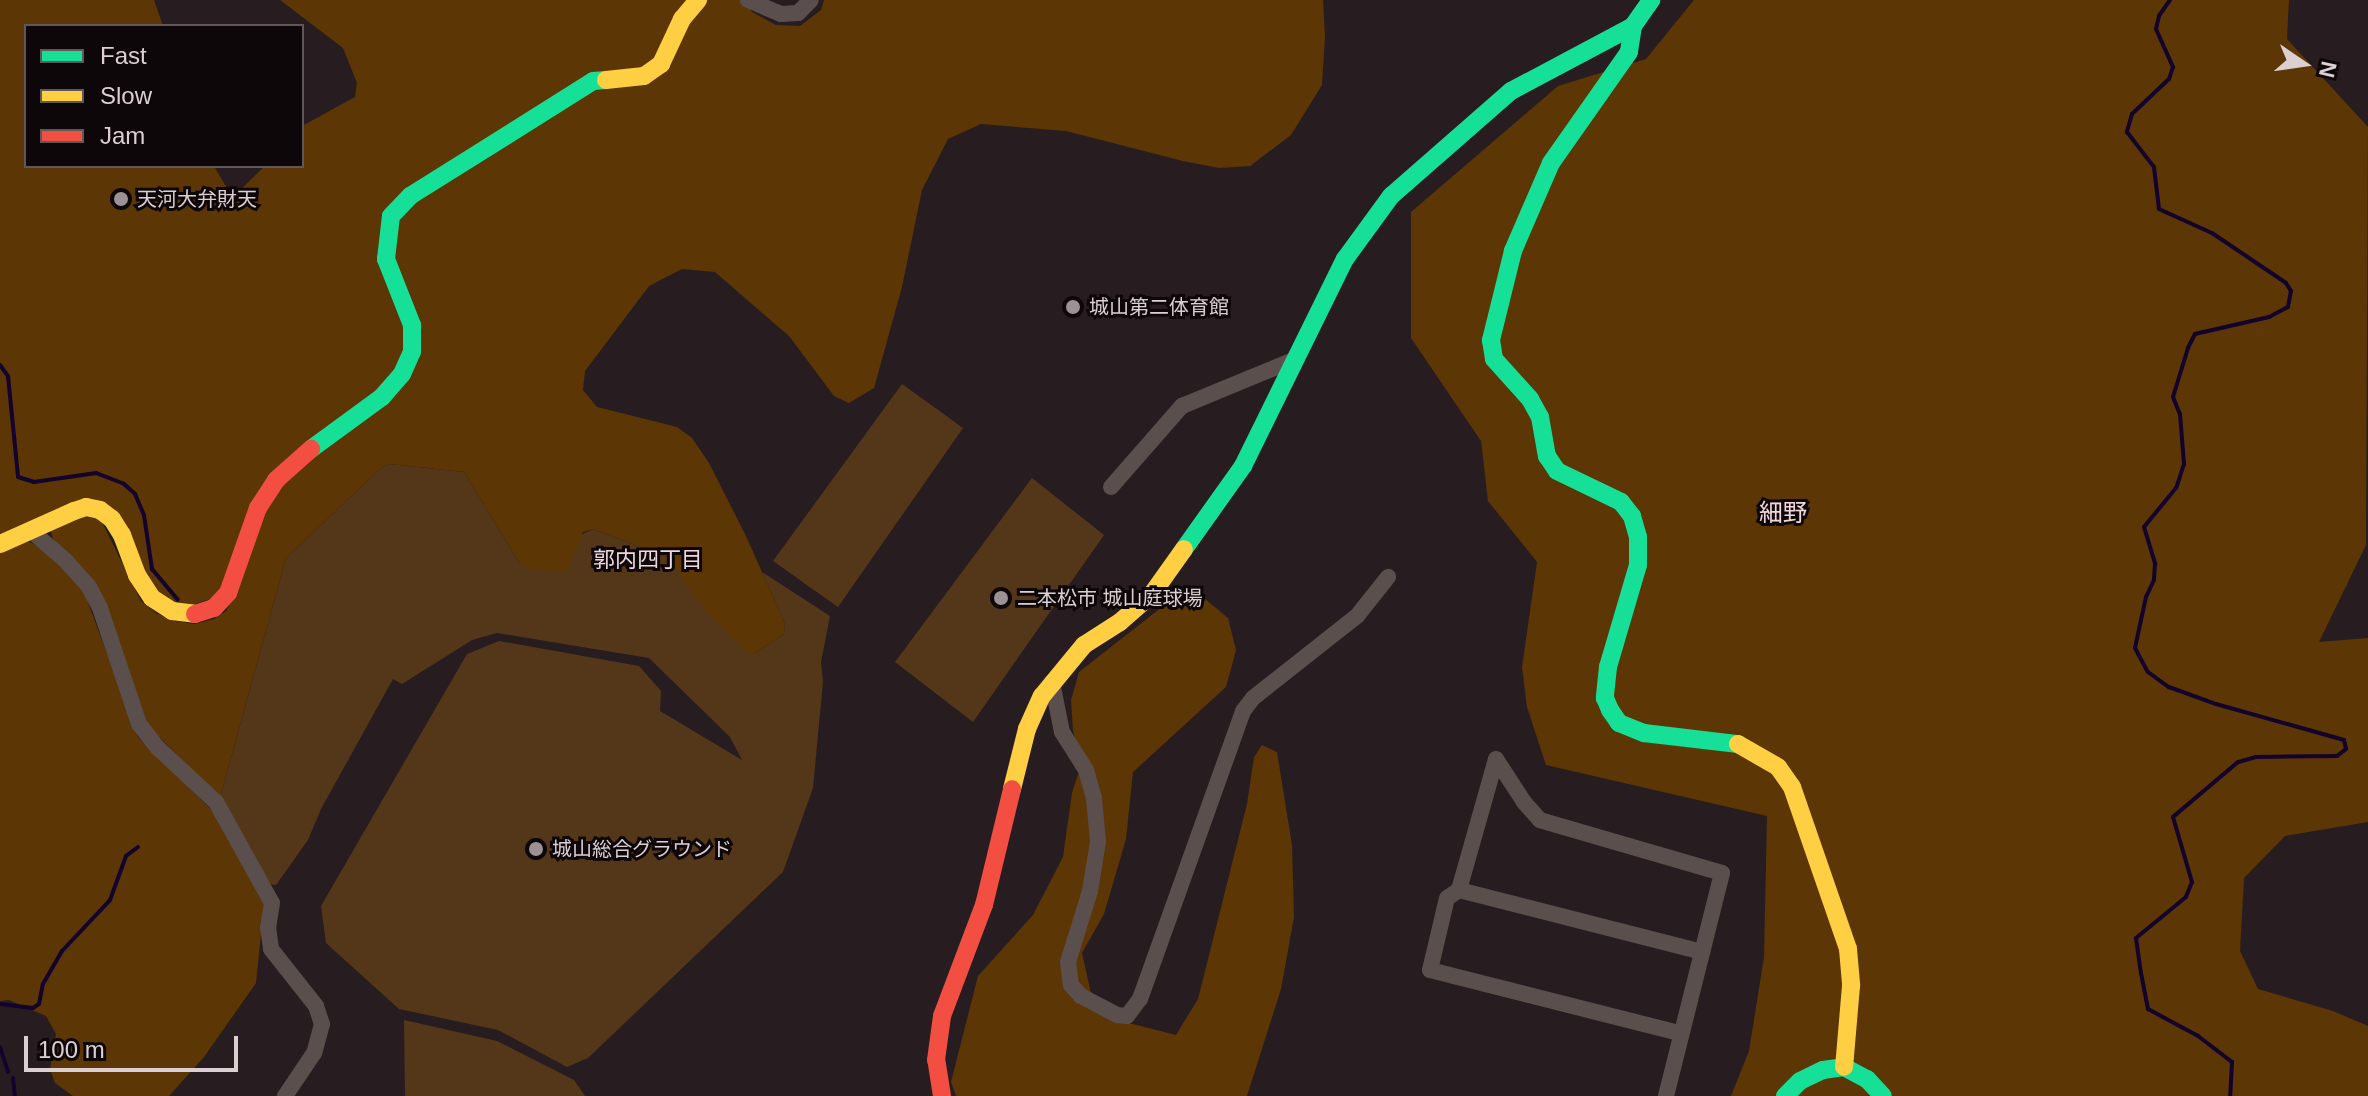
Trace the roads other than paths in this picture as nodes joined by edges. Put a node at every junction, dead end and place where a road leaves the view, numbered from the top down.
1 (698, 0) edge
2 (748, 0) edge
3 (811, 0) edge
4 (1651, 0) edge
5 (1633, 26) junction
6 (1296, 359) junction
7 (1111, 487) dead end
8 (30, 530) junction
9 (0, 544) edge
10 (1388, 577) dead end
11 (1052, 682) junction
12 (1459, 890) junction
13 (1702, 952) junction
14 (1679, 1033) junction
15 (1844, 1067) junction
16 (285, 1096) edge
17 (942, 1096) edge
18 (1666, 1096) edge
19 (1785, 1096) edge
20 (1883, 1096) edge

1 - 8 street
2 - 3 street
4 - 5 street
5 - 6 street
5 - 15 street
6 - 7 street
6 - 11 street
8 - 9 street
8 - 16 street
10 - 11 street
11 - 17 street
12 - 13 street
12 - 13 street
12 - 14 street
13 - 14 street
14 - 18 street
15 - 19 street
15 - 20 street

